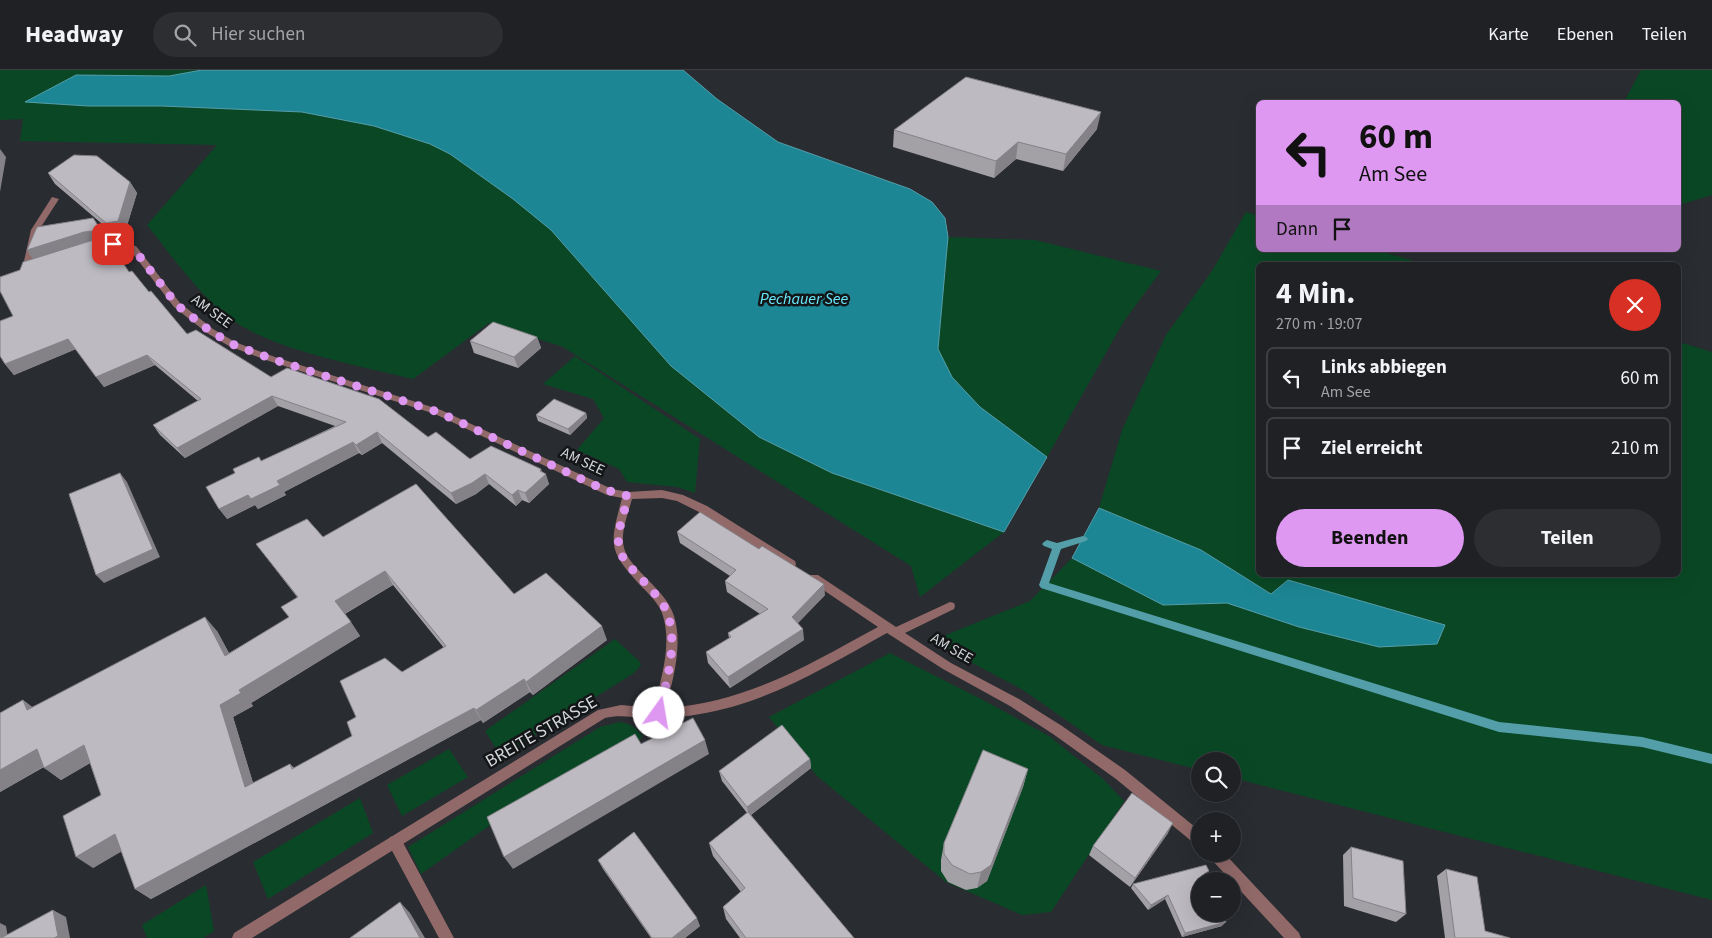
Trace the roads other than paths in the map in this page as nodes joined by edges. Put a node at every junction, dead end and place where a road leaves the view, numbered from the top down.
1 (55, 199) dead end
2 (89, 249) edge
3 (26, 270) edge
4 (628, 496) junction
5 (950, 606) dead end
6 (891, 631) junction
7 (659, 713) junction
8 (1191, 832) edge
9 (395, 842) junction
10 (1223, 862) edge
11 (239, 938) edge
12 (447, 938) edge
13 (1294, 938) edge

1 - 3 street
2 - 4 street, AM SEE
4 - 6 street, AM SEE
4 - 7 street
5 - 6 street, BREITE STRASSE
6 - 7 street, BREITE STRASSE
6 - 8 street, AM SEE
7 - 9 street, BREITE STRASSE
9 - 11 street, BREITE STRASSE
9 - 12 street
10 - 13 street

